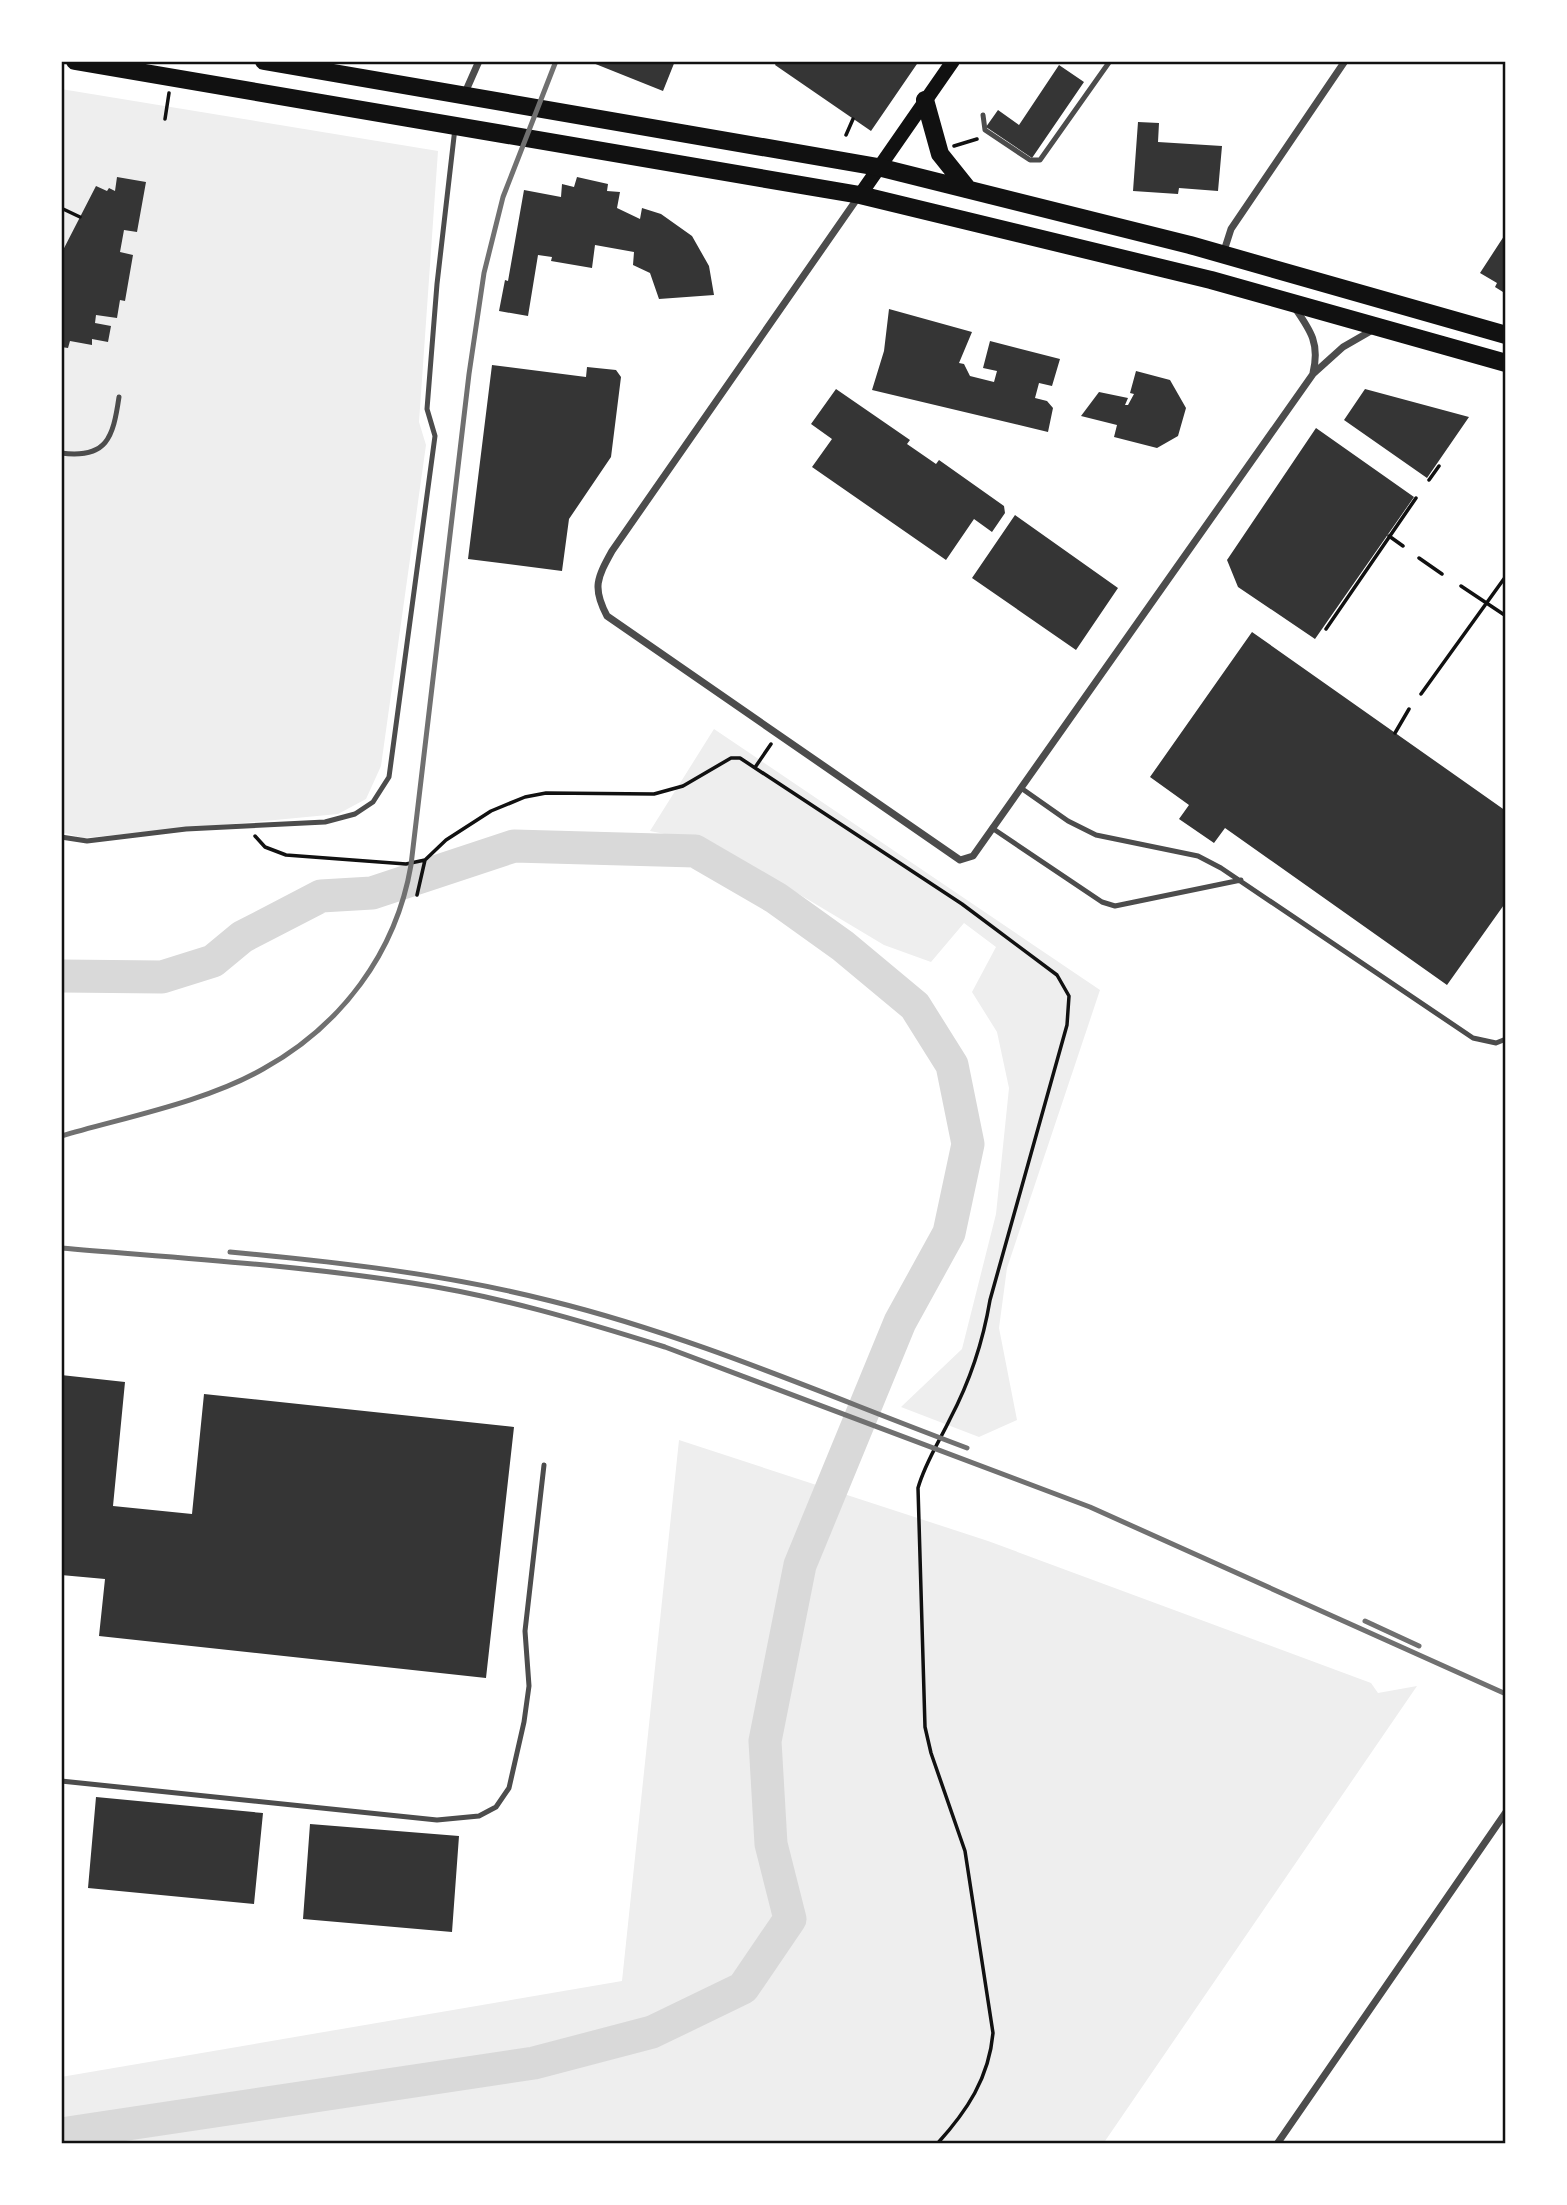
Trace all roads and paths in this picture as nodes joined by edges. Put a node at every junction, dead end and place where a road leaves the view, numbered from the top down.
1 (75, 61) edge
2 (264, 61) edge
3 (479, 61) edge
4 (953, 61) edge
5 (1110, 61) edge
6 (1345, 61) edge
7 (171, 78) junction
8 (464, 95) junction
9 (925, 100) junction
10 (983, 115) dead end
11 (165, 119) dead end
12 (853, 119) dead end
13 (455, 125) junction
14 (989, 132) junction
15 (846, 135) dead end
16 (952, 147) dead end
17 (878, 167) junction
18 (968, 189) junction
19 (860, 195) junction
20 (61, 208) edge
21 (80, 218) dead end
22 (1223, 254) junction
23 (1292, 303) junction
24 (1377, 328) junction
25 (1506, 335) edge
26 (1506, 363) edge
27 (1313, 373) junction
28 (119, 397) dead end
29 (61, 453) edge
30 (1439, 466) dead end
31 (1429, 480) dead end
32 (1416, 498) dead end
33 (1389, 536) junction
34 (1403, 546) dead end
35 (1419, 558) dead end
36 (1442, 573) dead end
37 (1506, 576) edge
38 (1461, 586) dead end
39 (1487, 603) junction
40 (1506, 616) edge
41 (1326, 629) dead end
42 (1421, 694) dead end
43 (1409, 709) dead end
44 (1395, 733) dead end
45 (777, 736) junction
46 (756, 766) junction
47 (1021, 788) junction
48 (249, 826) junction
49 (992, 828) junction
50 (61, 837) edge
51 (425, 860) junction
52 (1241, 880) junction
53 (417, 895) dead end
54 (1506, 1039) edge
55 (544, 1465) dead end
56 (61, 1781) edge
57 (1506, 1812) edge
58 (937, 2144) edge
59 (1277, 2144) edge

1 - 7 main road
2 - 8 main road
3 - 8 street
4 - 9 main road
5 - 14 lane
6 - 22 street
7 - 11 path
7 - 13 main road
8 - 17 main road
9 - 17 main road
9 - 18 main road
10 - 14 lane
12 - 15 path
13 - 19 main road
13 - 48 lane
14 - 16 path
17 - 18 main road
17 - 19 main road
18 - 22 main road
19 - 23 main road
19 - 45 street
20 - 21 path
22 - 25 main road
23 - 24 main road
23 - 27 street
24 - 26 main road
24 - 27 street
27 - 47 street
28 - 29 lane
30 - 31 path
32 - 33 path
33 - 34 path
33 - 41 path
35 - 36 path
37 - 39 path
38 - 39 path
39 - 40 path
39 - 42 path
43 - 44 path
45 - 46 path
45 - 49 street
46 - 51 path
46 - 58 path
47 - 49 street
47 - 52 lane
48 - 50 lane
48 - 51 path
49 - 52 lane
51 - 53 path
52 - 54 lane
55 - 56 lane
57 - 59 street

